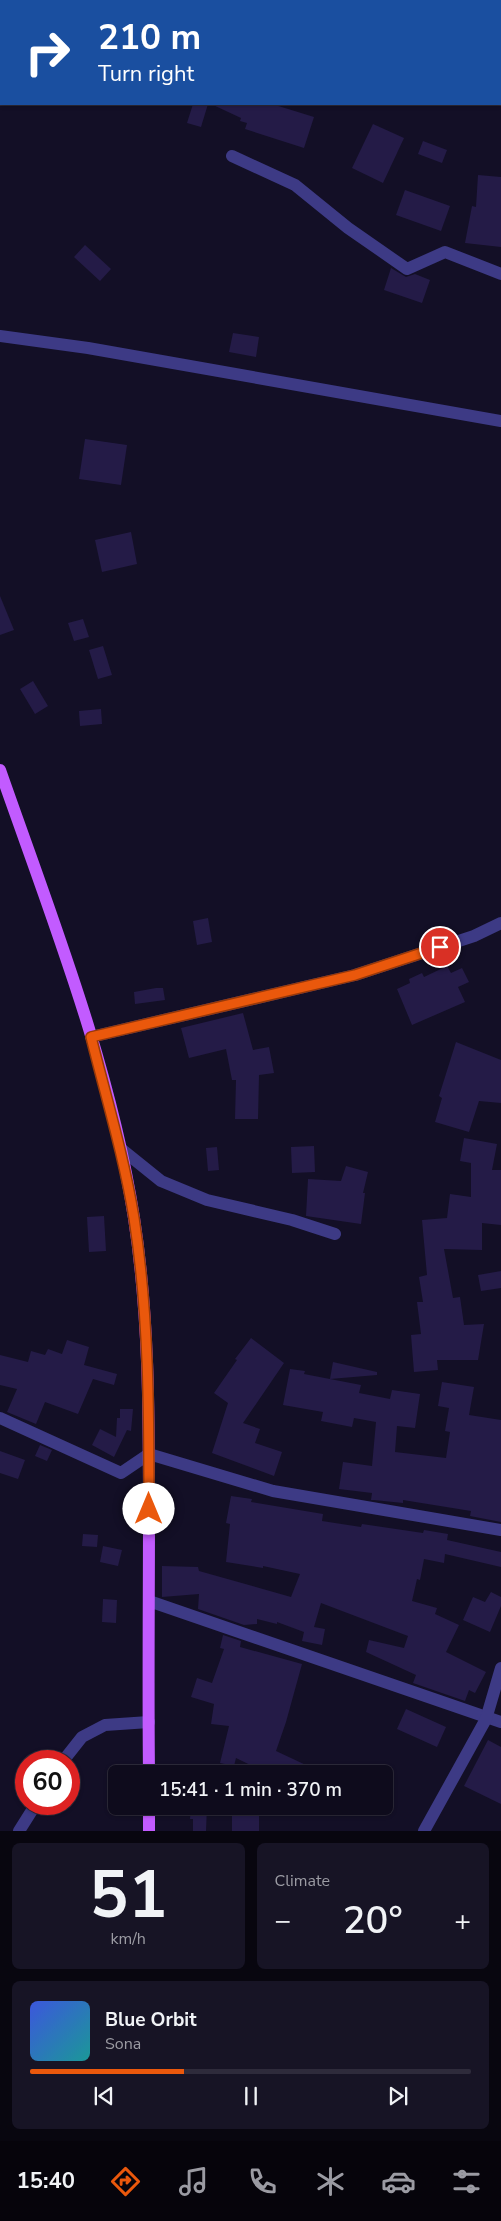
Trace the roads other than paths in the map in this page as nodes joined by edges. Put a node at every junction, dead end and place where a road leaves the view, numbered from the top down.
1 (232, 156) dead end
2 (501, 274) edge
3 (0, 336) edge
4 (501, 421) edge
5 (0, 770) edge
6 (501, 923) edge
7 (91, 1037) junction
8 (120, 1148) junction
9 (335, 1234) dead end
10 (0, 1418) edge
11 (149, 1454) junction
12 (501, 1530) edge
13 (148, 1601) junction
14 (501, 1668) edge
15 (486, 1719) junction
16 (149, 1722) junction
17 (501, 1722) edge
18 (71, 1750) edge
19 (149, 1765) edge
20 (29, 1815) edge
21 (149, 1815) edge
22 (20, 1831) edge
23 (149, 1831) edge
24 (424, 1831) edge

1 - 2 street
3 - 4 street
5 - 7 main road
6 - 7 street
7 - 8 main road
8 - 9 street
8 - 11 main road
10 - 11 street
11 - 12 street
11 - 13 main road
13 - 15 street
13 - 16 main road
14 - 15 street
15 - 17 street
15 - 24 street
16 - 18 street
16 - 19 main road
20 - 22 street
21 - 23 main road

